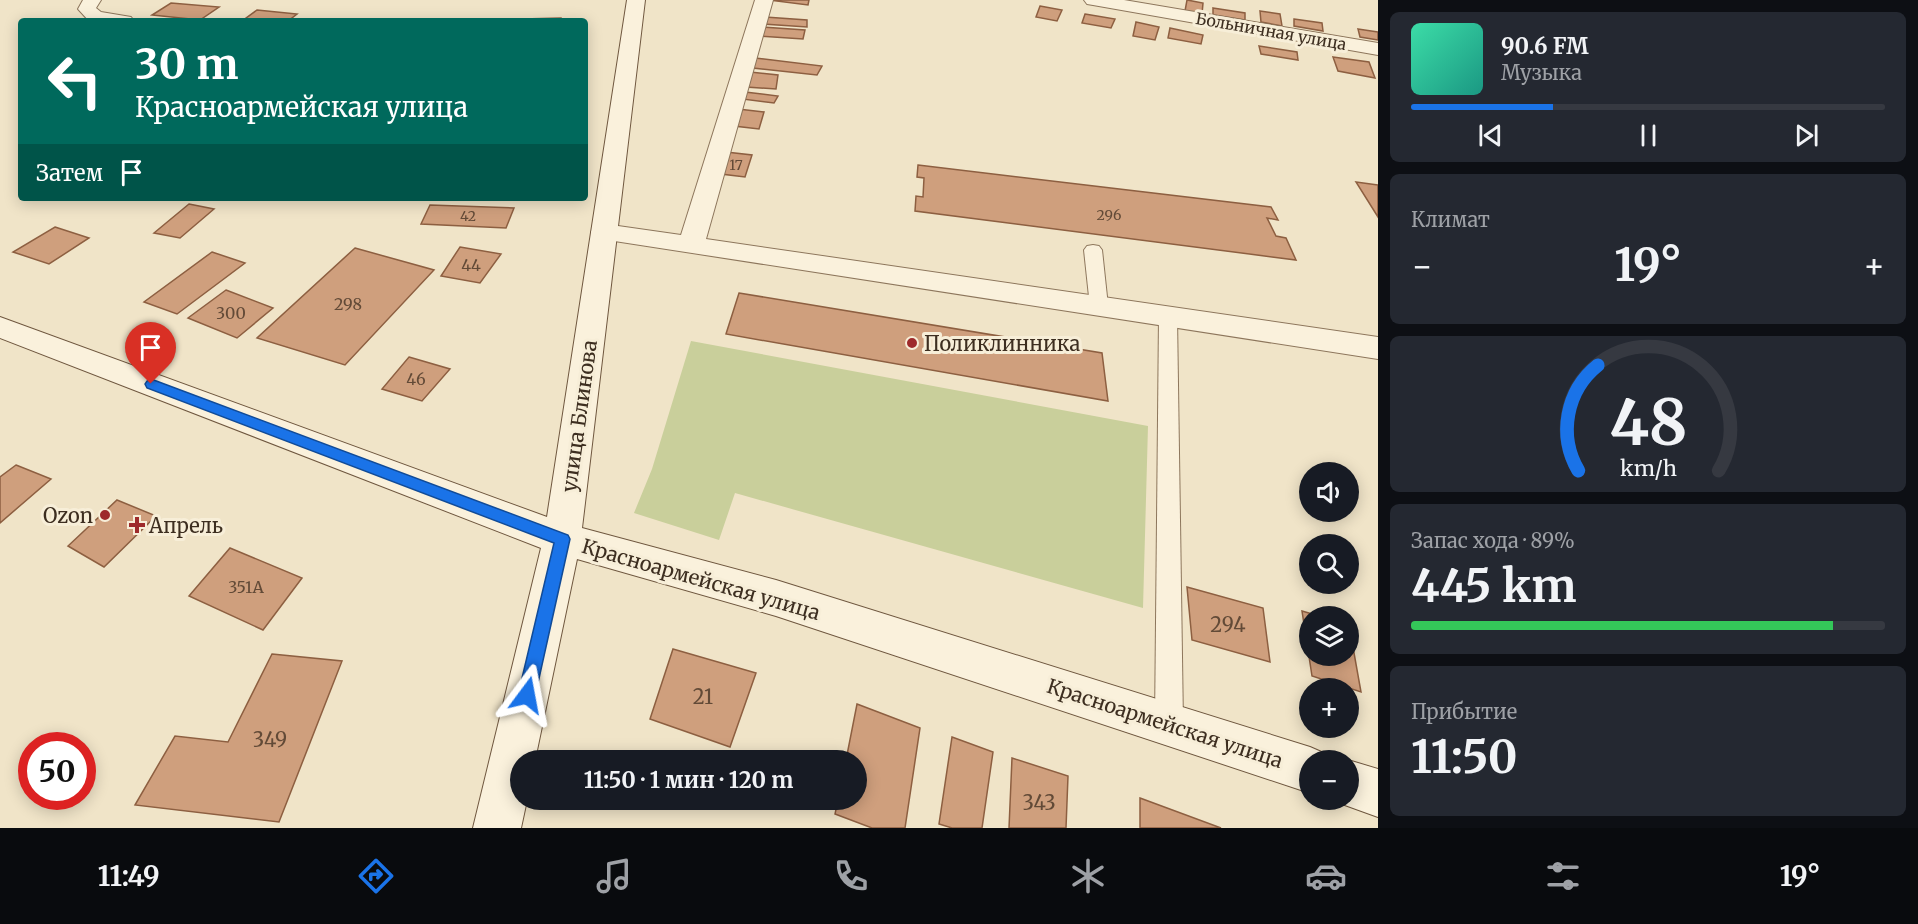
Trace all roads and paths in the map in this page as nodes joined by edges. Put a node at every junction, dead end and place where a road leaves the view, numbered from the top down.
1 (92, 0) edge
2 (636, 0) edge
3 (764, 0) edge
4 (1093, 0) edge
5 (102, 18) edge
6 (1378, 49) edge
7 (604, 231) junction
8 (691, 245) junction
9 (1093, 250) dead end
10 (1099, 306) junction
11 (1168, 316) junction
12 (0, 327) edge
13 (1378, 348) edge
14 (562, 539) junction
15 (1169, 724) junction
16 (1299, 766) edge
17 (1359, 787) edge
18 (1378, 793) edge
19 (497, 828) edge

1 - 5 main road
2 - 7 main road, улица Блинова
3 - 8 main road
4 - 6 main road, Больничная улица
7 - 8 main road
7 - 14 main road, улица Блинова
8 - 10 main road
9 - 10 lane
10 - 11 main road
11 - 13 main road
11 - 15 lane
12 - 14 main road, Красноармейская улица
14 - 15 main road, Красноармейская улица
14 - 19 main road, улица Блинова
15 - 16 main road, Красноармейская улица
17 - 18 main road

